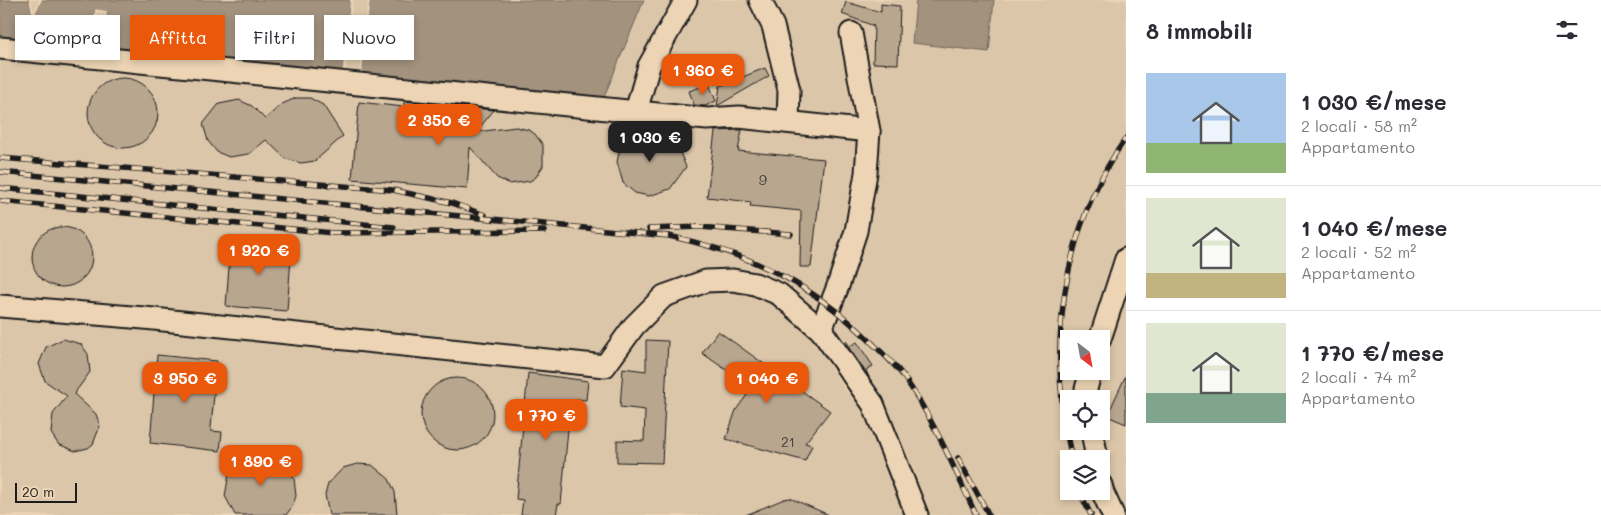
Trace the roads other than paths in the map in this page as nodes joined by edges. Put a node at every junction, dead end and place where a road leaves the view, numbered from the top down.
1 (686, 0) edge
2 (760, 0) edge
3 (851, 33) dead end
4 (0, 48) edge
5 (636, 111) junction
6 (788, 122) junction
7 (869, 131) junction
8 (1126, 259) edge
9 (0, 306) edge
10 (821, 330) junction
11 (1103, 330) edge
12 (1106, 500) edge
13 (917, 515) edge
14 (1114, 515) edge

1 - 5 lane
2 - 6 lane
3 - 7 lane
4 - 5 lane
5 - 6 lane
6 - 7 lane
7 - 10 lane
8 - 11 lane
9 - 10 lane
10 - 13 lane
12 - 14 lane

